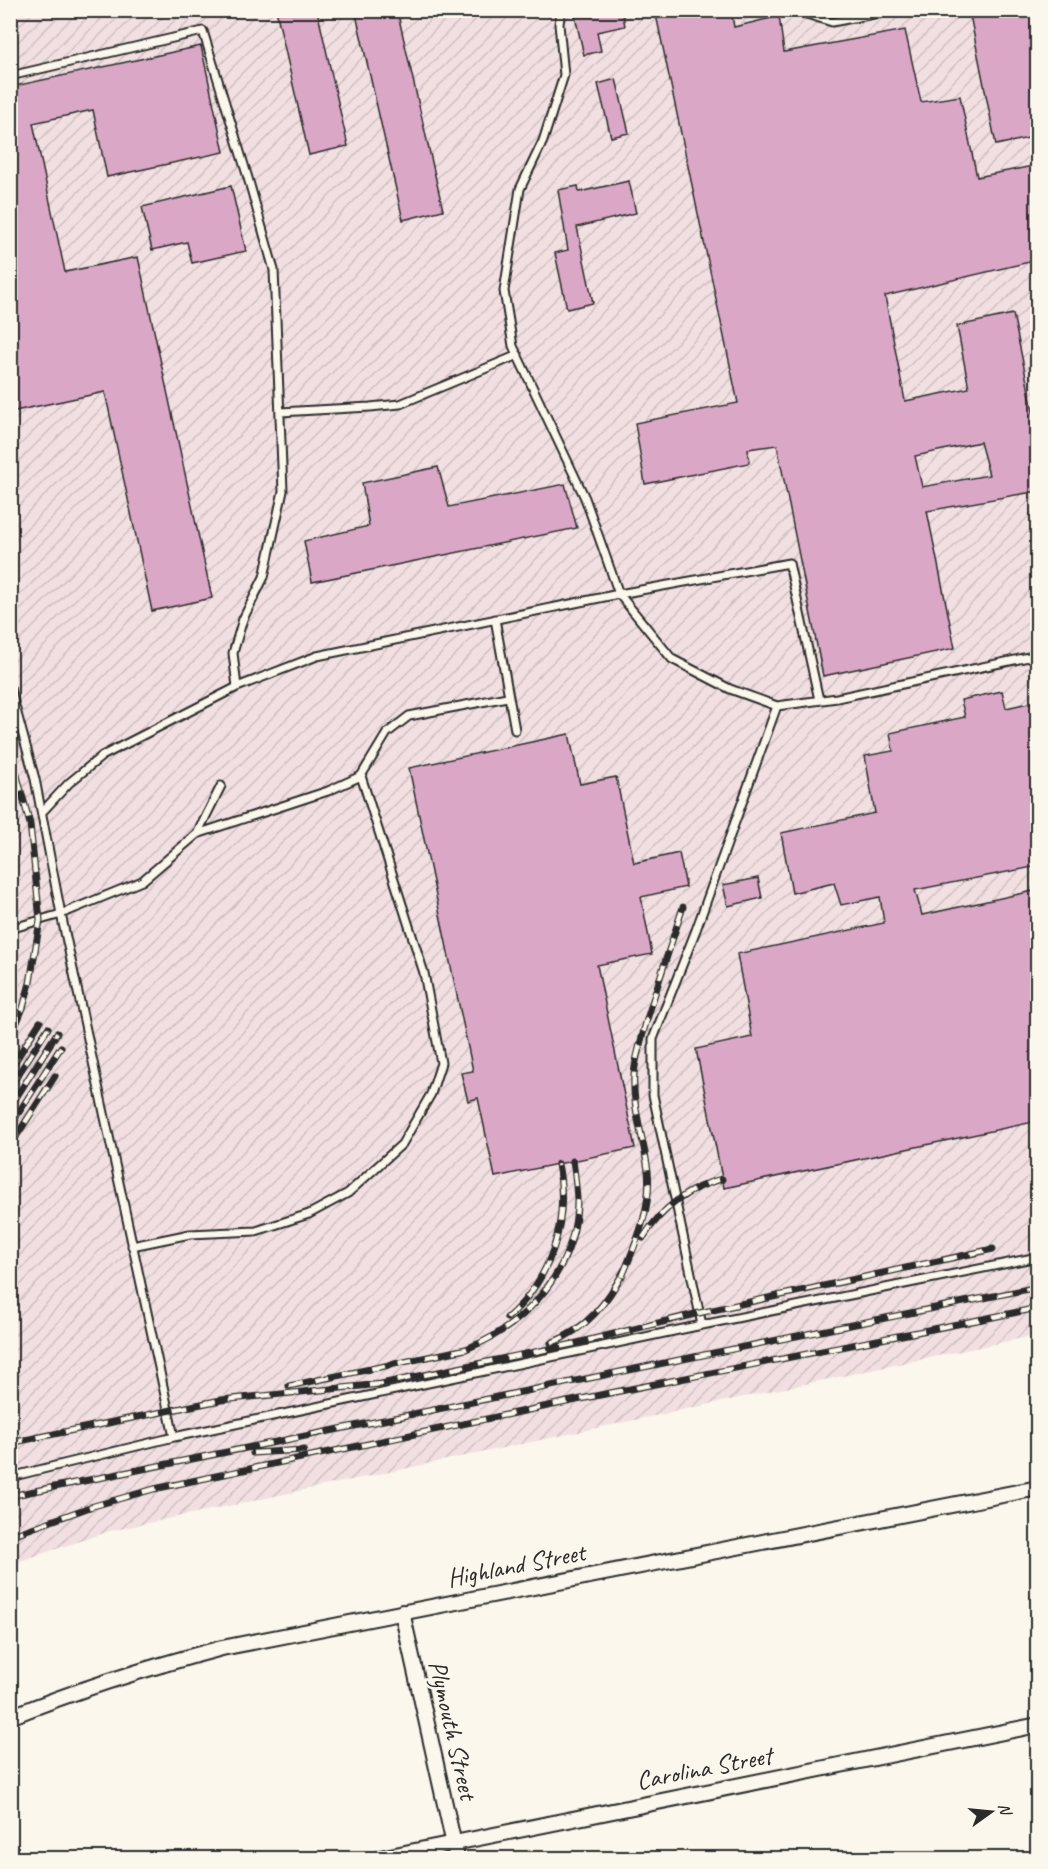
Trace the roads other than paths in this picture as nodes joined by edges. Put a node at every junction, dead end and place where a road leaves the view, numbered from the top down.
1 (561, 10) edge
2 (794, 10) edge
3 (895, 10) edge
4 (10, 76) edge
5 (518, 355) junction
6 (280, 412) junction
7 (619, 594) junction
8 (495, 619) junction
9 (1038, 655) edge
10 (237, 687) junction
11 (10, 688) edge
12 (507, 697) junction
13 (819, 700) junction
14 (777, 706) junction
15 (515, 730) dead end
16 (362, 776) junction
17 (221, 786) dead end
18 (42, 812) junction
19 (197, 834) junction
20 (61, 914) junction
21 (10, 929) edge
22 (132, 1246) junction
23 (1038, 1257) edge
24 (702, 1325) junction
25 (174, 1437) junction
26 (10, 1478) edge
27 (1038, 1488) edge
28 (402, 1612) junction
29 (10, 1717) edge
30 (1038, 1725) edge
31 (454, 1843) junction
32 (380, 1858) edge
33 (457, 1858) edge

1 - 5 lane
2 - 3 lane
4 - 6 lane
5 - 6 lane
5 - 7 lane
6 - 10 lane
7 - 8 lane
7 - 13 lane
7 - 14 lane
8 - 10 lane
8 - 12 lane
9 - 13 lane
10 - 18 lane
11 - 18 lane
12 - 15 lane
12 - 16 lane
13 - 14 lane
14 - 24 lane
16 - 19 lane
16 - 22 lane
17 - 19 lane
18 - 20 lane
19 - 20 lane
20 - 21 lane
20 - 22 lane
22 - 25 lane
23 - 24 lane
24 - 25 lane
25 - 26 lane
27 - 28 street, Highland Street
28 - 29 street, Highland Street
28 - 31 street, Plymouth Street
30 - 31 street, Carolina Street
31 - 32 street, Carolina Street
31 - 33 street, Plymouth Street

